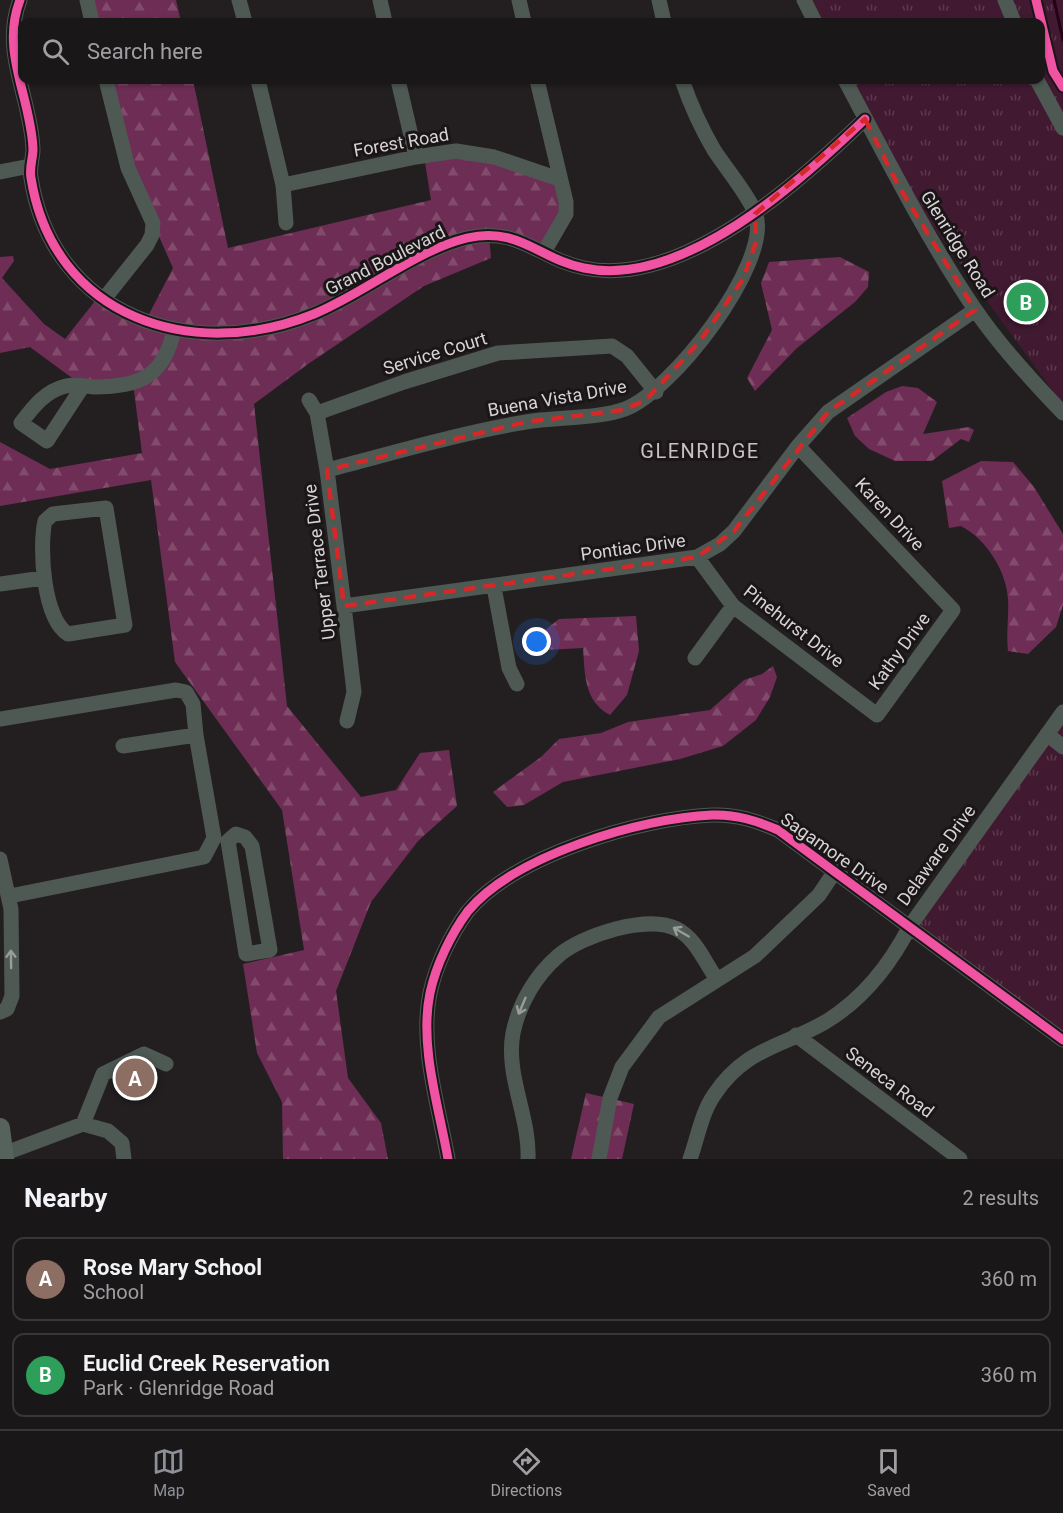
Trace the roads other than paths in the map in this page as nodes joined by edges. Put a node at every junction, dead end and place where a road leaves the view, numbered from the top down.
1 (20, 0) edge
2 (87, 0) edge
3 (239, 0) edge
4 (380, 0) edge
5 (519, 0) edge
6 (659, 0) edge
7 (804, 0) edge
8 (1005, 0) edge
9 (91, 18) edge
10 (244, 18) edge
11 (384, 18) edge
12 (523, 18) edge
13 (663, 18) edge
14 (813, 18) edge
15 (1012, 18) edge
16 (18, 83) edge
17 (18, 84) edge
18 (107, 84) edge
19 (259, 84) edge
20 (399, 84) edge
21 (538, 84) edge
22 (684, 84) edge
23 (847, 84) edge
24 (1039, 84) edge
25 (866, 119) junction
26 (1063, 128) edge
27 (416, 157) junction
28 (30, 166) junction
29 (0, 172) edge
30 (559, 179) junction
31 (283, 185) junction
32 (755, 214) junction
33 (286, 223) dead end
34 (544, 252) junction
35 (104, 299) junction
36 (975, 310) junction
37 (174, 330) junction
38 (83, 386) dead end
39 (656, 392) junction
40 (313, 406) joint
41 (1063, 413) edge
42 (798, 446) junction
43 (327, 470) junction
44 (696, 557) junction
45 (42, 578) junction
46 (0, 584) edge
47 (494, 587) junction
48 (344, 606) junction
49 (733, 606) junction
50 (953, 610) joint
51 (695, 658) dead end
52 (517, 684) dead end
53 (1063, 712) edge
54 (876, 715) joint
55 (0, 719) edge
56 (347, 721) dead end
57 (1047, 734) junction
58 (196, 735) junction
59 (123, 746) dead end
60 (1063, 747) edge
61 (221, 839) junction
62 (0, 859) edge
63 (835, 871) junction
64 (10, 896) junction
65 (910, 926) junction
66 (716, 978) junction
67 (0, 1011) edge
68 (796, 1035) junction
69 (1063, 1040) edge
70 (166, 1064) dead end
71 (83, 1124) junction
72 (0, 1130) edge
73 (4, 1156) edge
74 (693, 1157) edge
75 (124, 1159) edge
76 (448, 1159) edge
77 (528, 1159) edge
78 (599, 1159) edge
79 (960, 1159) edge

1 - 16 street, Grand Boulevard
2 - 9 street
3 - 10 street
4 - 11 street
5 - 12 street
6 - 13 street
7 - 14 street
8 - 15 street
17 - 28 street, Grand Boulevard
18 - 35 street
19 - 31 street
20 - 27 street
21 - 30 street
22 - 32 street
23 - 25 street, Glenridge Road
24 - 26 street
25 - 32 street, Grand Boulevard
25 - 36 street, Glenridge Road
27 - 30 street, Forest Road
27 - 31 street, Forest Road
28 - 29 street
28 - 35 street, Grand Boulevard
30 - 34 street
31 - 33 street
32 - 34 street, Grand Boulevard
32 - 39 street, Buena Vista Drive
34 - 37 street, Grand Boulevard
35 - 37 street, Grand Boulevard
36 - 41 street, Glenridge Road
36 - 42 street, Pontiac Drive
37 - 38 street
39 - 40 street, Service Court
39 - 43 street, Buena Vista Drive
40 - 43 street, Upper Terrace Drive
42 - 44 street, Pontiac Drive
42 - 50 street, Karen Drive
43 - 48 street, Upper Terrace Drive
44 - 47 street, Pontiac Drive
44 - 49 street, Pinehurst Drive
45 - 45 street
45 - 46 street
47 - 48 street, Pontiac Drive
47 - 52 street
48 - 56 street, Upper Terrace Drive
49 - 51 street
49 - 54 street, Pinehurst Drive
50 - 54 street, Kathy Drive
53 - 57 street, Delaware Drive
55 - 58 street
57 - 60 street
57 - 65 street, Delaware Drive
58 - 59 street
58 - 61 street
61 - 61 street
61 - 64 street
62 - 64 street
63 - 65 street, Sagamore Drive
63 - 66 street
63 - 76 street, Sagamore Drive
67 -> 64 street
65 - 68 street, Delaware Drive
65 - 69 street, Sagamore Drive
66 -> 77 street
66 - 78 street
68 - 74 street, Delaware Drive
68 - 79 street, Seneca Road
70 - 71 street
71 - 73 street
71 - 75 street
72 - 73 main road

